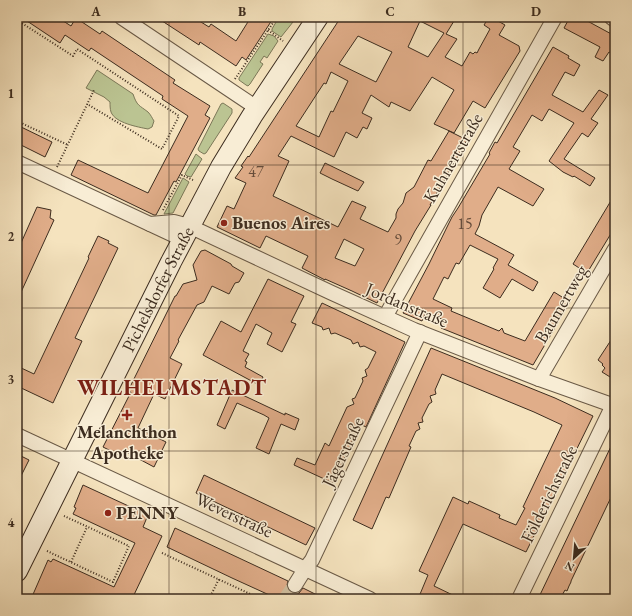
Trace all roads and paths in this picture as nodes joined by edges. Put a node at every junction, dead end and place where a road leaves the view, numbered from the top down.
1 (121, 17) edge
2 (276, 17) edge
3 (318, 17) edge
4 (555, 17) edge
5 (611, 17) edge
6 (17, 20) edge
7 (615, 20) edge
8 (268, 30) junction
9 (284, 41) dead end
10 (234, 80) dead end
11 (94, 90) dead end
12 (87, 104) junction
13 (257, 108) junction
14 (17, 121) edge
15 (68, 145) junction
16 (17, 162) edge
17 (56, 170) dead end
18 (193, 180) dead end
19 (155, 220) junction
20 (186, 232) junction
21 (615, 249) edge
22 (385, 317) junction
23 (420, 332) junction
24 (539, 379) junction
25 (614, 405) edge
26 (17, 435) edge
27 (72, 461) junction
28 (64, 516) dead end
29 (88, 527) junction
30 (47, 551) dead end
31 (162, 552) dead end
32 (72, 562) junction
33 (305, 568) junction
34 (17, 571) edge
35 (219, 579) junction
36 (295, 584) tunnel mouth
37 (211, 599) edge
38 (261, 599) edge
39 (370, 599) edge
40 (519, 599) edge

1 - 13 street
2 - 8 path
3 - 13 street, Pichelsdorfer Straße
4 - 22 street, Kuhnertstraße
5 - 7 street
6 - 12 path
8 - 9 path
8 - 10 path
11 - 12 path
12 - 15 path
13 - 20 street, Pichelsdorfer Straße
14 - 15 path
15 - 17 path
16 - 19 street
18 - 19 path
19 - 20 street, Jordanstraße
20 - 22 street, Jordanstraße
20 - 27 street, Pichelsdorfer Straße
21 - 24 street, Baumertweg
22 - 23 street, Jordanstraße
23 - 24 street, Jordanstraße
23 - 33 street, Jägerstraße
24 - 25 street, Jordanstraße
25 - 40 street, Földerichstraße
26 - 27 street, Weverstraße
27 - 33 street, Weverstraße
27 - 34 street, Pichelsdorfer Straße
28 - 29 path
29 - 32 path
29 - 32 path
30 - 32 path
31 - 35 path
33 - 36 street, Jägerstraße
33 - 39 street, Weverstraße
35 - 37 path
35 - 38 path

